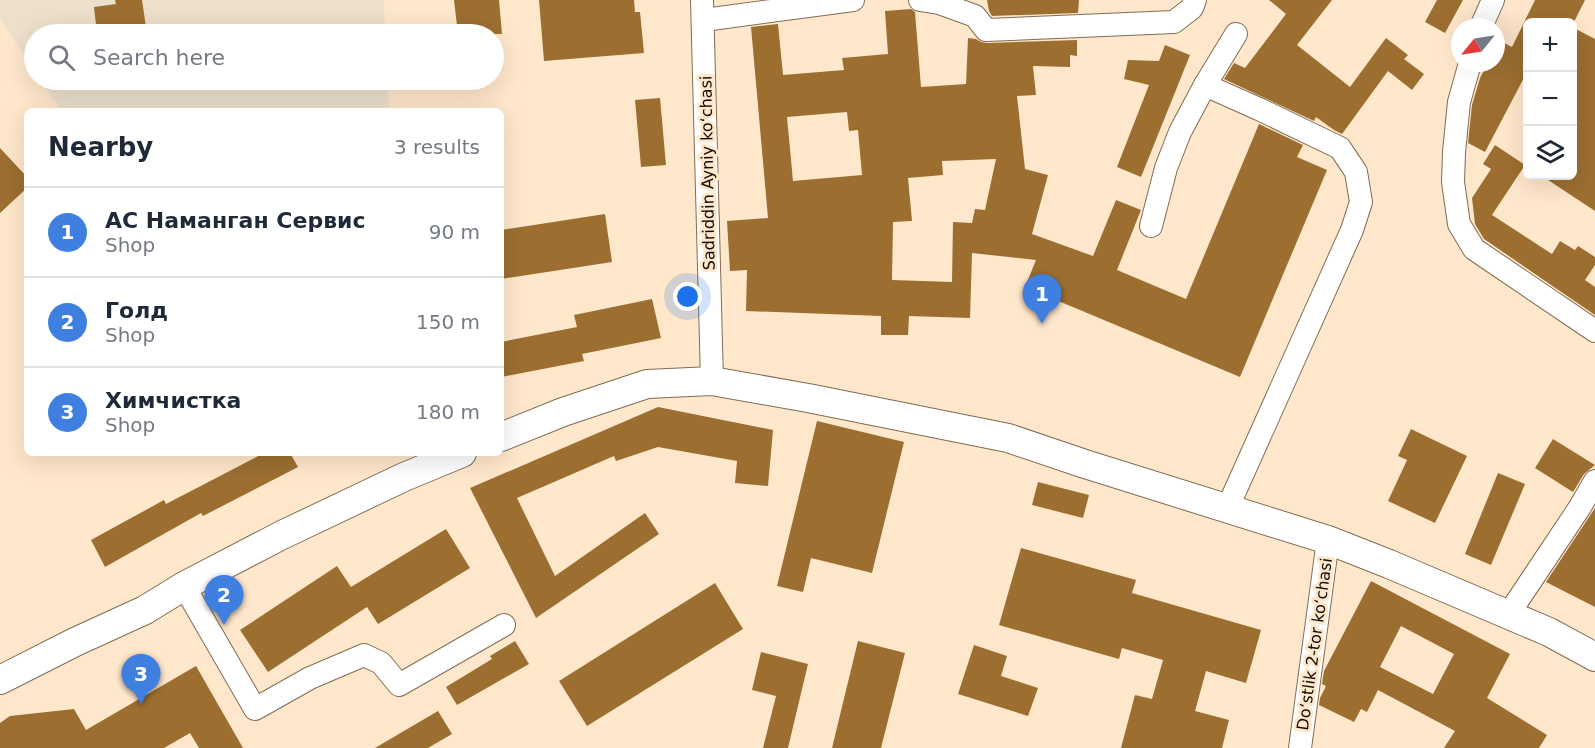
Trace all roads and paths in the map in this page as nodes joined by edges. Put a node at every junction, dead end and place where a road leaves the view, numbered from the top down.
1 (853, 0) edge
2 (920, 0) edge
3 (1195, 0) edge
4 (1493, 0) edge
5 (975, 8) edge
6 (703, 10) edge
7 (1484, 18) edge
8 (1236, 34) dead end
9 (1467, 72) edge
10 (1205, 85) junction
11 (1151, 226) dead end
12 (1595, 331) edge
13 (712, 381) junction
14 (504, 436) edge
15 (455, 456) edge
16 (1595, 481) edge
17 (1227, 509) junction
18 (1328, 540) junction
19 (184, 586) junction
20 (1508, 615) junction
21 (504, 625) dead end
22 (1595, 657) edge
23 (0, 680) edge
24 (1300, 748) edge

1 - 6 street
2 - 5 street
3 - 5 street
4 - 7 street
6 - 13 street, Sadriddin Ayniy koʻchasi
8 - 10 street
9 - 12 street
10 - 11 street
10 - 17 street
13 - 14 street
13 - 17 street
15 - 19 street
16 - 20 street
17 - 18 street
18 - 20 street
18 - 24 street, Doʻstlik 2-tor koʻchasi
19 - 21 street
19 - 23 street
20 - 22 street

